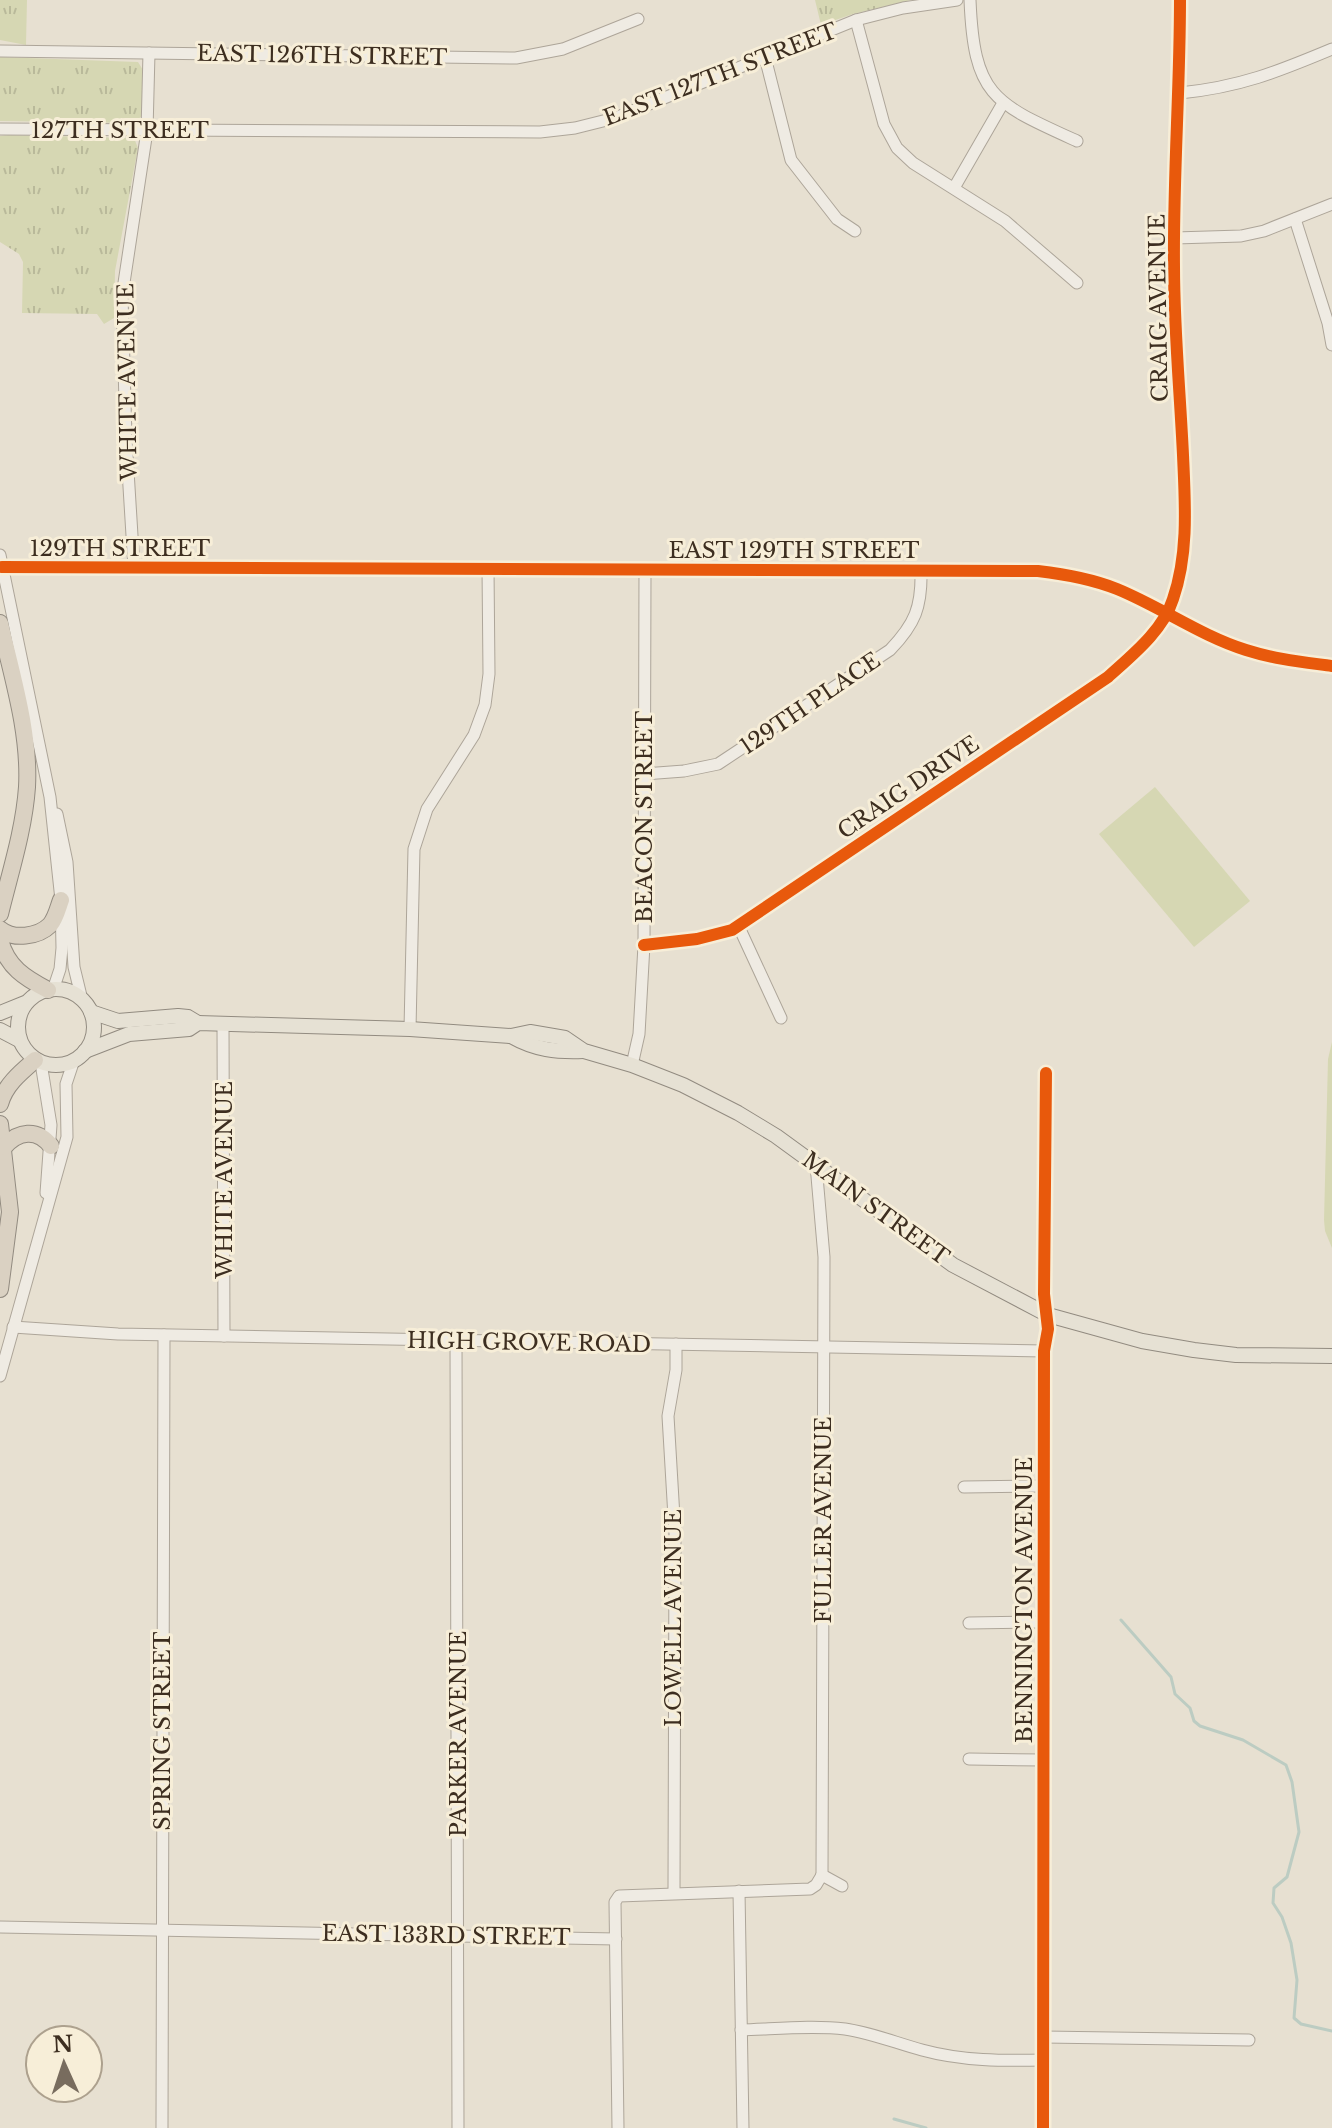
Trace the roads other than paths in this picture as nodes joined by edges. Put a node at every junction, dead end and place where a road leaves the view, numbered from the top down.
1 (957, 0) edge
2 (970, 0) edge
3 (1180, 0) edge
4 (638, 19) dead end
5 (856, 20) junction
6 (1332, 49) edge
7 (0, 51) edge
8 (149, 53) junction
9 (765, 57) junction
10 (1180, 93) junction
11 (1003, 103) junction
12 (0, 129) edge
13 (240, 130) joint
14 (147, 131) junction
15 (1077, 141) dead end
16 (954, 188) junction
17 (1332, 204) edge
18 (1295, 219) junction
19 (855, 231) dead end
20 (1175, 238) junction
21 (1077, 283) dead end
22 (1332, 345) edge
23 (1, 561) edge
24 (134, 568) junction
25 (238, 568) joint
26 (488, 568) junction
27 (645, 569) junction
28 (921, 570) junction
29 (1166, 613) junction
30 (0, 623) edge
31 (1332, 652) edge
32 (1331, 666) edge
33 (644, 774) junction
34 (50, 797) junction
35 (61, 900) junction
36 (0, 914) edge
37 (738, 925) junction
38 (0, 929) edge
39 (0, 940) edge
40 (644, 945) junction
41 (51, 990) junction
42 (82, 1000) junction
43 (26, 1003) junction
44 (91, 1012) junction
45 (0, 1013) edge
46 (781, 1018) dead end
47 (198, 1023) junction
48 (223, 1024) junction
49 (410, 1029) junction
50 (0, 1030) edge
51 (19, 1040) junction
52 (80, 1056) junction
53 (38, 1061) junction
54 (632, 1065) junction
55 (1046, 1073) dead end
56 (0, 1104) edge
57 (0, 1124) edge
58 (51, 1146) junction
59 (4, 1147) junction
60 (816, 1165) junction
61 (46, 1207) junction
62 (0, 1289) edge
63 (1048, 1315) junction
64 (13, 1327) junction
65 (164, 1335) junction
66 (224, 1336) junction
67 (456, 1340) junction
68 (676, 1344) junction
69 (824, 1347) junction
70 (1044, 1351) junction
71 (1332, 1356) edge
72 (0, 1376) edge
73 (1045, 1486) junction
74 (964, 1487) dead end
75 (1044, 1622) junction
76 (969, 1623) dead end
77 (969, 1759) dead end
78 (1044, 1760) junction
79 (822, 1875) junction
80 (842, 1886) dead end
81 (739, 1891) junction
82 (674, 1892) junction
83 (0, 1927) edge
84 (161, 1929) junction
85 (459, 1935) junction
86 (616, 1939) junction
87 (741, 2030) junction
88 (1044, 2037) junction
89 (1249, 2040) dead end
90 (1044, 2060) junction
91 (162, 2128) edge
92 (458, 2128) edge
93 (618, 2128) edge
94 (743, 2128) edge
95 (1043, 2128) edge

1 - 5 street, EAST 127TH STREET
2 - 11 street
3 - 10 street, CRAIG AVENUE
4 - 8 street, EAST 126TH STREET
5 - 9 street, EAST 127TH STREET
5 - 16 street
6 - 10 street
7 - 8 street, EAST 126TH STREET
8 - 14 street, WHITE AVENUE
9 - 13 street, EAST 127TH STREET
9 - 19 street
10 - 20 street, CRAIG AVENUE
11 - 15 street
11 - 16 street
12 - 14 street, 127TH STREET
13 - 14 street, 127TH STREET
14 - 24 street, WHITE AVENUE
16 - 21 street
17 - 18 street
18 - 20 street
18 - 22 street
20 - 29 street, CRAIG AVENUE
23 - 24 street, 129TH STREET
23 - 34 street
24 - 25 street, 129TH STREET
25 - 26 street, EAST 129TH STREET
26 - 27 street, EAST 129TH STREET
26 - 49 street
27 - 28 street, EAST 129TH STREET
27 - 33 street, BEACON STREET
28 - 29 street, EAST 129TH STREET
28 - 33 street, 129TH PLACE
29 - 32 street, EAST 129TH STREET
29 - 37 street, CRAIG DRIVE
30 - 36 highway
31 - 32 street
33 - 40 street, BEACON STREET
34 - 35 street
34 - 42 street
35 - 38 highway
35 - 41 street
37 - 40 street, CRAIG DRIVE
37 - 46 street
39 - 41 highway
40 - 54 street, BEACON STREET
41 - 42 main road
41 - 43 main road
42 - 44 main road
43 - 45 main road
43 - 51 main road
44 - 47 main road, MAIN STREET
44 - 52 main road
47 - 48 main road, MAIN STREET
47 - 52 main road, MAIN STREET
48 - 49 main road, MAIN STREET
48 - 66 street, WHITE AVENUE
49 - 54 main road, MAIN STREET
50 - 51 main road
51 - 53 main road
52 - 53 main road
52 - 61 street
53 - 56 highway
53 - 58 street
54 - 60 main road, MAIN STREET
55 - 63 street, BENNINGTON AVENUE
57 - 59 highway
58 - 59 highway
58 - 61 street
59 - 62 highway
60 - 63 main road, MAIN STREET
60 - 69 street, FULLER AVENUE
61 - 64 street
63 - 70 street, BENNINGTON AVENUE
63 - 71 main road, MAIN STREET
64 - 65 street, HIGH GROVE ROAD
64 - 72 street
65 - 66 street, HIGH GROVE ROAD
65 - 84 street, SPRING STREET
66 - 67 street, HIGH GROVE ROAD
67 - 68 street, HIGH GROVE ROAD
67 - 85 street, PARKER AVENUE
68 - 69 street, HIGH GROVE ROAD
68 - 82 street, LOWELL AVENUE
69 - 70 street, HIGH GROVE ROAD
69 - 79 street, FULLER AVENUE
70 - 73 street, BENNINGTON AVENUE
73 - 74 street
73 - 75 street, BENNINGTON AVENUE
75 - 76 street
75 - 78 street, BENNINGTON AVENUE
77 - 78 street
78 - 88 street, BENNINGTON AVENUE
79 - 80 street
79 - 81 street
81 - 82 street
81 - 87 street
82 - 86 street
83 - 84 street, EAST 133RD STREET
84 - 85 street, EAST 133RD STREET
84 - 91 street, SPRING STREET
85 - 86 street, EAST 133RD STREET
85 - 92 street, PARKER AVENUE
86 - 93 street
87 - 90 street
87 - 94 street
88 - 89 street
88 - 90 street, BENNINGTON AVENUE
90 - 95 street, BENNINGTON AVENUE

